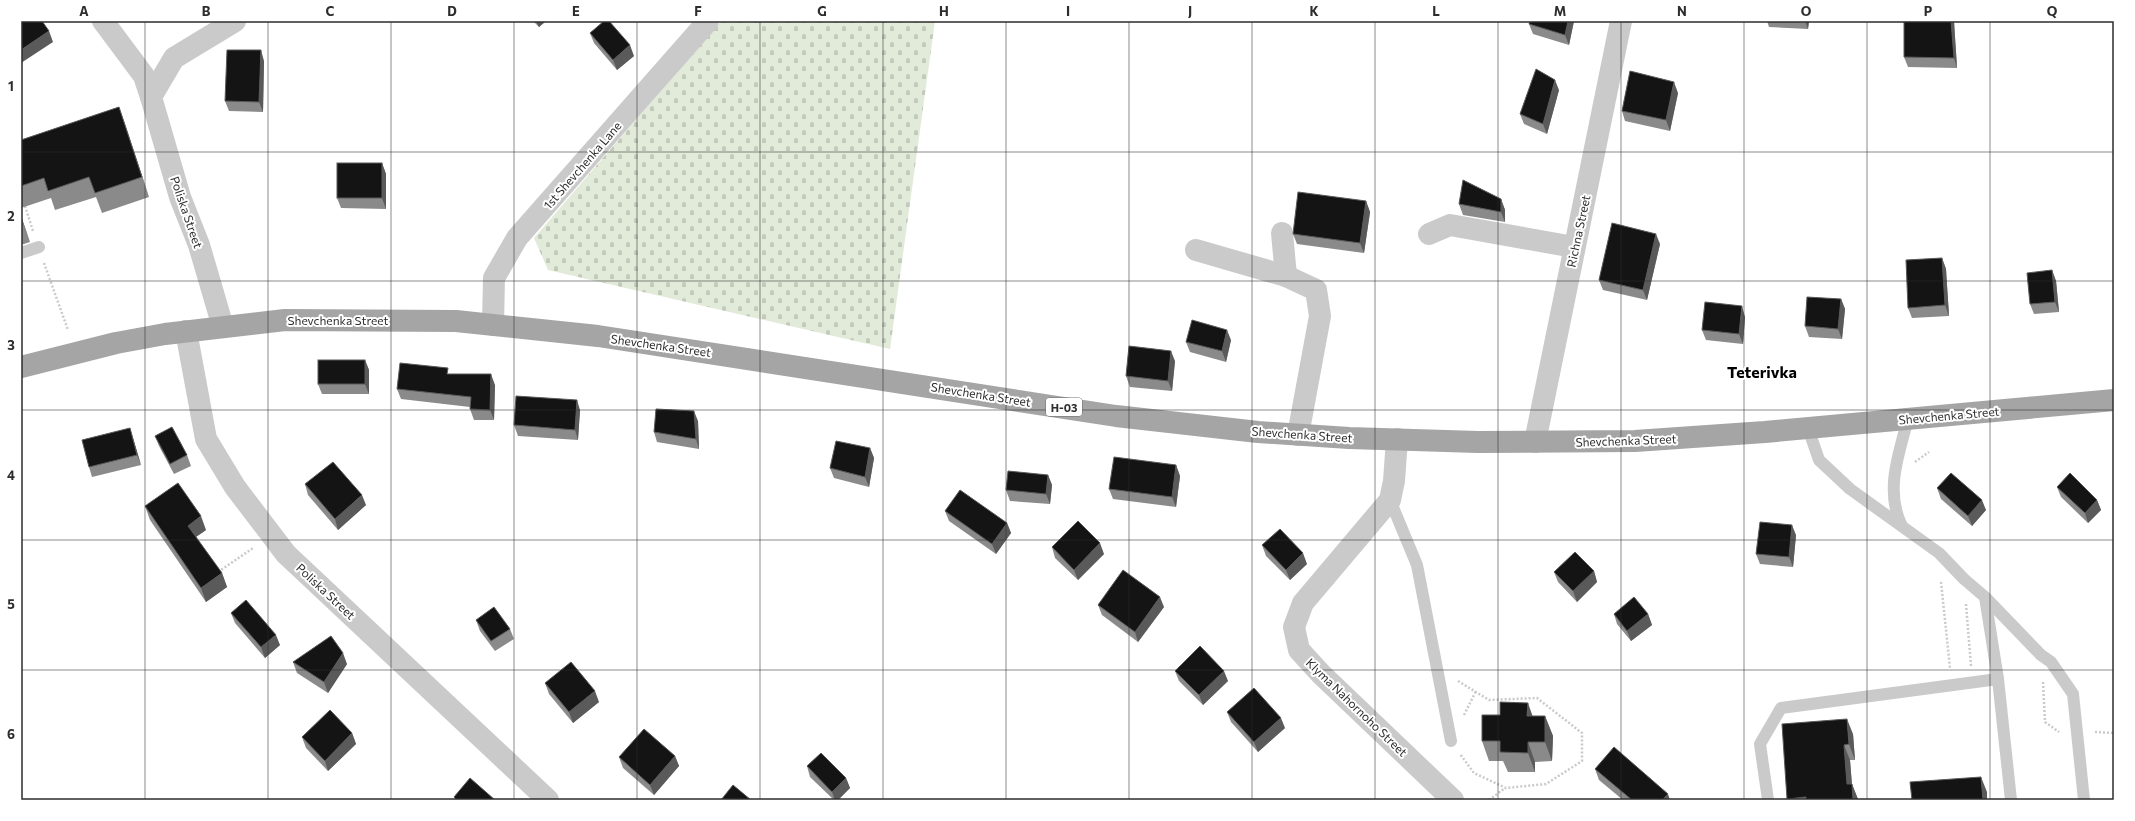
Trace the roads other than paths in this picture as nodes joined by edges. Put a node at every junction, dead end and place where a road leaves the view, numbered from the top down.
1 (103, 21) edge
2 (236, 21) edge
3 (708, 21) edge
4 (1621, 21) edge
5 (151, 97) junction
6 (1282, 234) dead end
7 (1429, 234) dead end
8 (39, 247) dead end
9 (1574, 247) junction
10 (1196, 250) dead end
11 (21, 253) edge
12 (1286, 276) junction
13 (494, 325) junction
14 (223, 327) junction
15 (186, 331) junction
16 (21, 367) edge
17 (2114, 400) edge
18 (1908, 419) junction
19 (1808, 428) junction
20 (1298, 435) junction
21 (1397, 439) junction
22 (1535, 442) junction
23 (1390, 500) junction
24 (1901, 526) junction
25 (1985, 596) junction
26 (1998, 679) junction
27 (1451, 741) road end
28 (548, 800) edge
29 (1454, 800) edge
30 (1768, 800) edge
31 (2011, 800) edge
32 (2084, 800) edge

1 - 5 street, Poliska Street
2 - 5 street
3 - 13 street, 1st Shevchenka Lane
4 - 9 street, Richna Street
5 - 14 street, Poliska Street
6 - 12 street
7 - 9 street
8 - 11 lane
9 - 22 street, Richna Street
10 - 12 street
12 - 20 street
13 - 14 main road, Shevchenka Street / Н-03
13 - 20 main road, Shevchenka Street / Н-03
14 - 15 main road, Shevchenka Street / Н-03
15 - 16 main road, Shevchenka Street / Н-03
15 - 28 street, Poliska Street
17 - 18 main road, Shevchenka Street / Н-03
18 - 19 main road, Shevchenka Street / Н-03
18 - 24 lane
19 - 22 main road, Shevchenka Street / Н-03
19 - 24 lane
20 - 21 main road, Shevchenka Street / Н-03
21 - 22 main road, Shevchenka Street / Н-03
21 - 23 street, Klyma Nahornoho Street
23 - 27 lane
23 - 29 street, Klyma Nahornoho Street
24 - 25 lane
25 - 26 lane
25 - 32 lane
26 - 30 lane
26 - 31 lane

